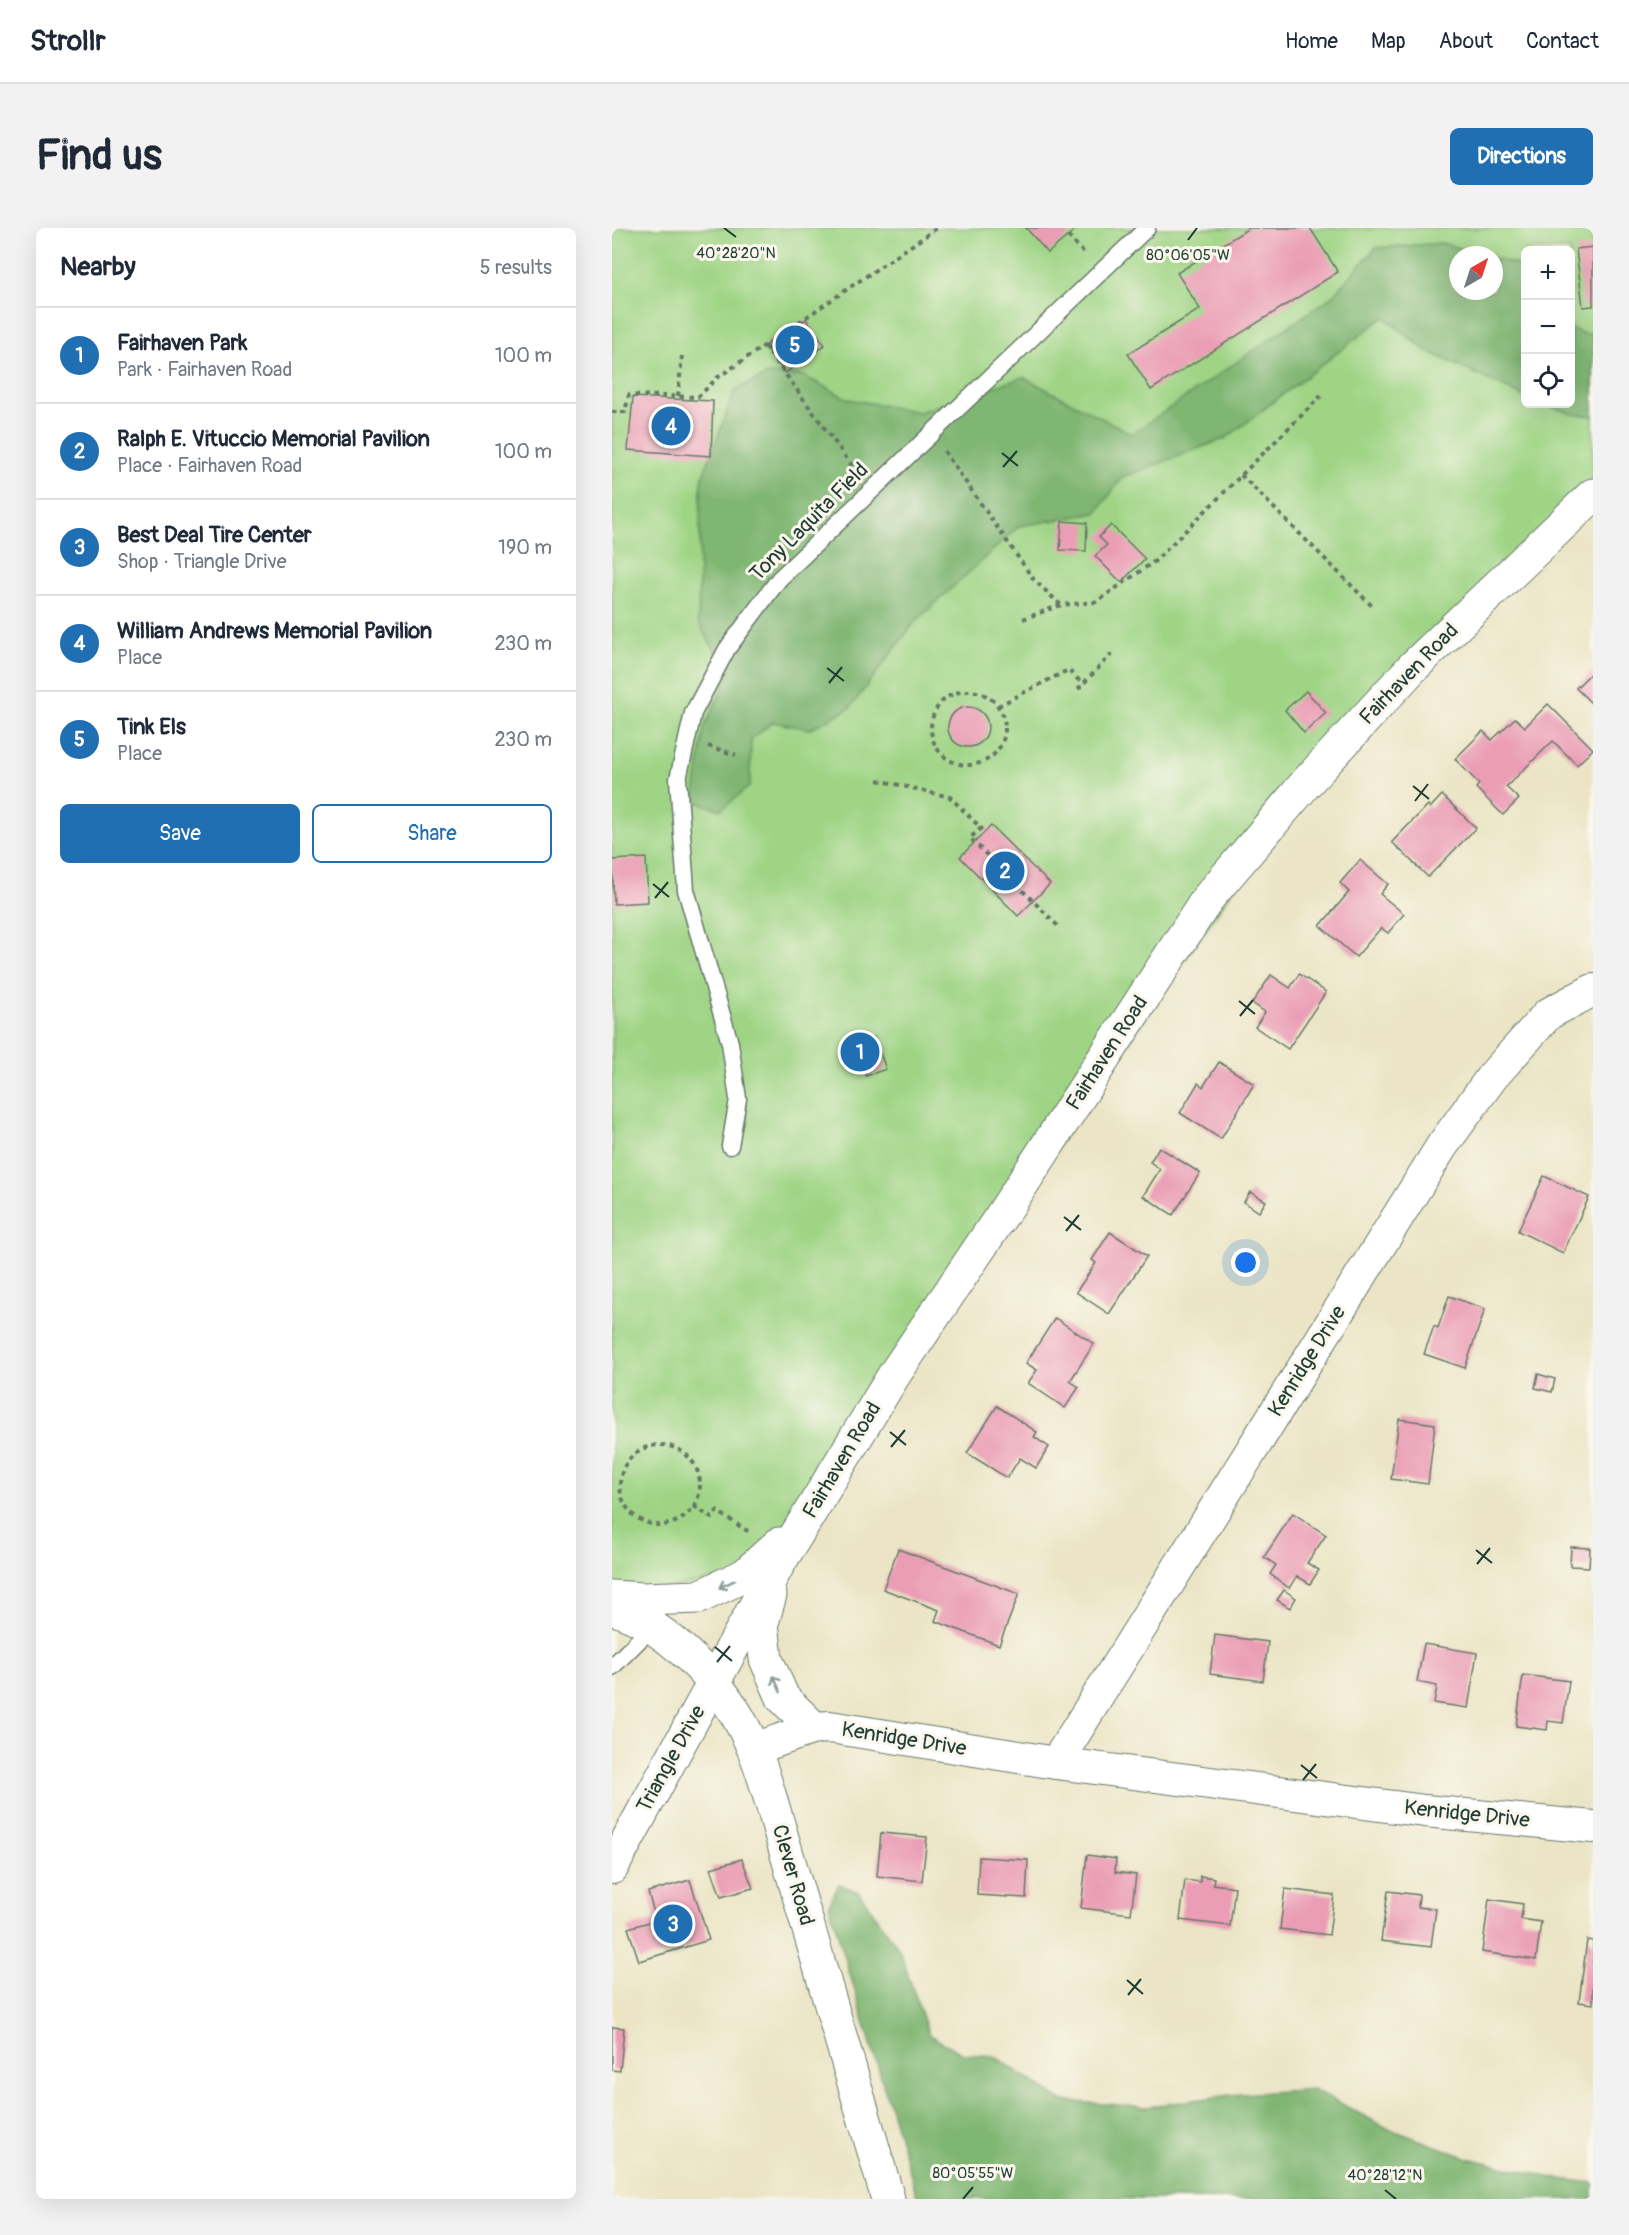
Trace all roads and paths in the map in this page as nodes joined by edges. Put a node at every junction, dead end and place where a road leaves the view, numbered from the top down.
1 (937, 228) edge
2 (1147, 228) edge
3 (765, 346) junction
4 (682, 356) dead end
5 (678, 396) junction
6 (1321, 396) dead end
7 (612, 412) edge
8 (932, 434) junction
9 (844, 455) dead end
10 (1241, 475) junction
11 (1593, 495) edge
12 (1061, 605) junction
13 (1374, 607) dead end
14 (1023, 619) dead end
15 (1112, 654) dead end
16 (1083, 684) junction
17 (1078, 689) dead end
18 (998, 706) junction
19 (878, 780) dead end
20 (1058, 926) dead end
21 (1593, 990) edge
22 (730, 1146) dead end
23 (694, 1506) junction
24 (805, 1521) junction
25 (754, 1536) dead end
26 (778, 1565) junction
27 (612, 1597) edge
28 (612, 1608) edge
29 (652, 1628) junction
30 (612, 1667) edge
31 (713, 1683) junction
32 (814, 1728) junction
33 (754, 1749) junction
34 (1056, 1763) junction
35 (1593, 1827) edge
36 (612, 1868) edge
37 (888, 2199) edge

1 - 3 path
2 - 8 lane, Tony Laquita Field
3 - 5 path
3 - 9 path
4 - 5 path
5 - 7 path
6 - 10 path
8 - 12 path
8 - 22 lane, Tony Laquita Field
10 - 12 path
10 - 13 path
11 - 24 street, Fairhaven Road
12 - 14 path
15 - 16 path
16 - 17 path
16 - 18 path
18 - 18 path
19 - 20 path
21 - 34 street, Kenridge Drive
23 - 23 path
23 - 25 path
24 - 26 street, Fairhaven Road
24 -> 27 street
26 - 31 street, Fairhaven Road
32 -> 26 street
28 - 29 street, Clever Road
29 - 30 lane
29 - 31 street, Clever Road
31 - 33 street, Clever Road
31 - 36 street, Triangle Drive
32 - 33 street, Kenridge Drive
32 - 34 street, Kenridge Drive
33 - 37 street, Clever Road
34 - 35 street, Kenridge Drive

